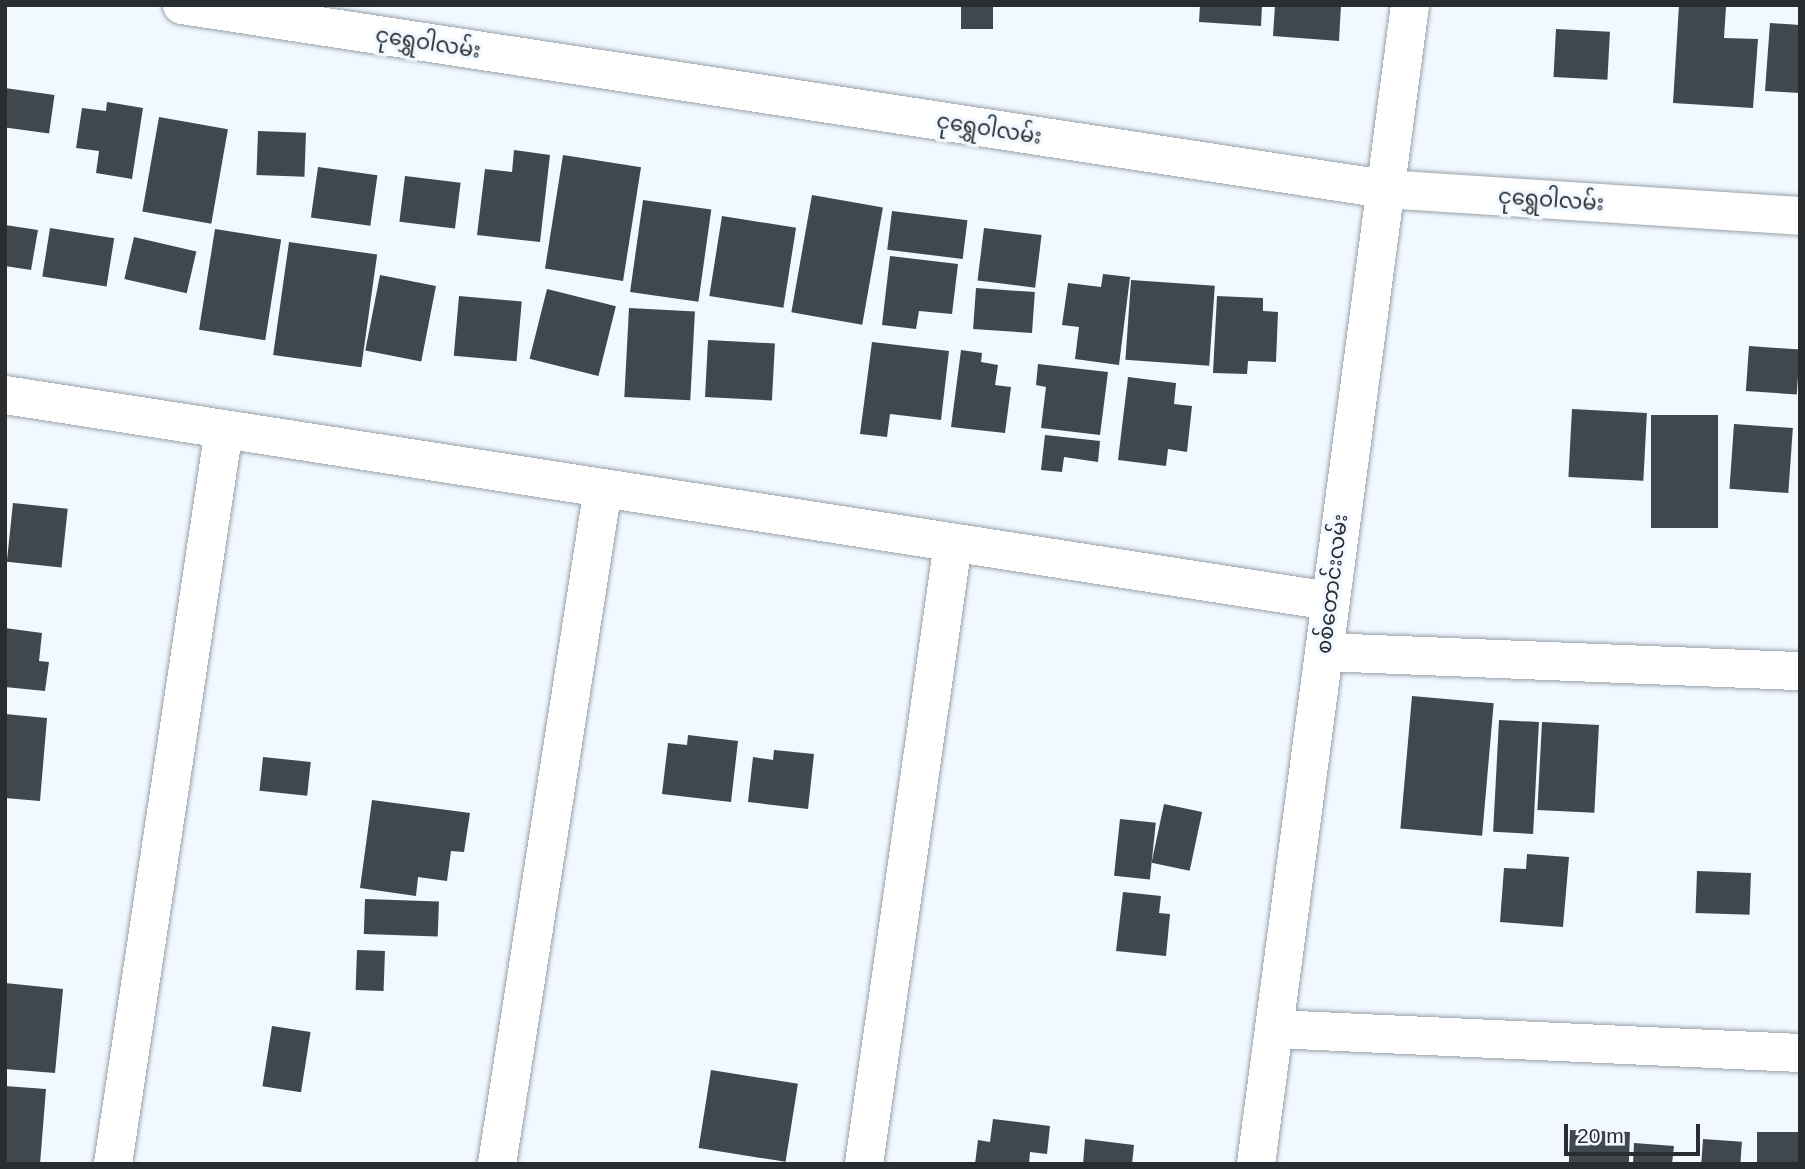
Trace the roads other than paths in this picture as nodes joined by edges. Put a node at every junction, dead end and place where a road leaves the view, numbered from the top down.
1 (182, 5) edge
2 (1410, 5) edge
3 (1384, 189) junction
4 (1800, 216) edge
5 (5, 395) edge
6 (224, 429) junction
7 (603, 488) junction
8 (953, 543) junction
9 (1330, 601) junction
10 (1324, 652) junction
11 (1800, 671) edge
12 (1274, 1029) junction
13 (1800, 1053) edge
14 (113, 1164) edge
15 (497, 1164) edge
16 (864, 1164) edge
17 (1256, 1164) edge

1 - 3 street, ငုရွှေဝါလမ်း
2 - 3 street, စစ်တောင်းလမ်း
3 - 4 street, ငုရွှေဝါလမ်း
3 - 9 street, စစ်တောင်းလမ်း
5 - 6 street
6 - 7 street
6 - 14 street
7 - 8 street
7 - 15 street
8 - 9 street
8 - 16 street
9 - 10 street, စစ်တောင်းလမ်း
10 - 11 street
10 - 12 street, စစ်တောင်းလမ်း
12 - 13 street
12 - 17 street, စစ်တောင်းလမ်း

